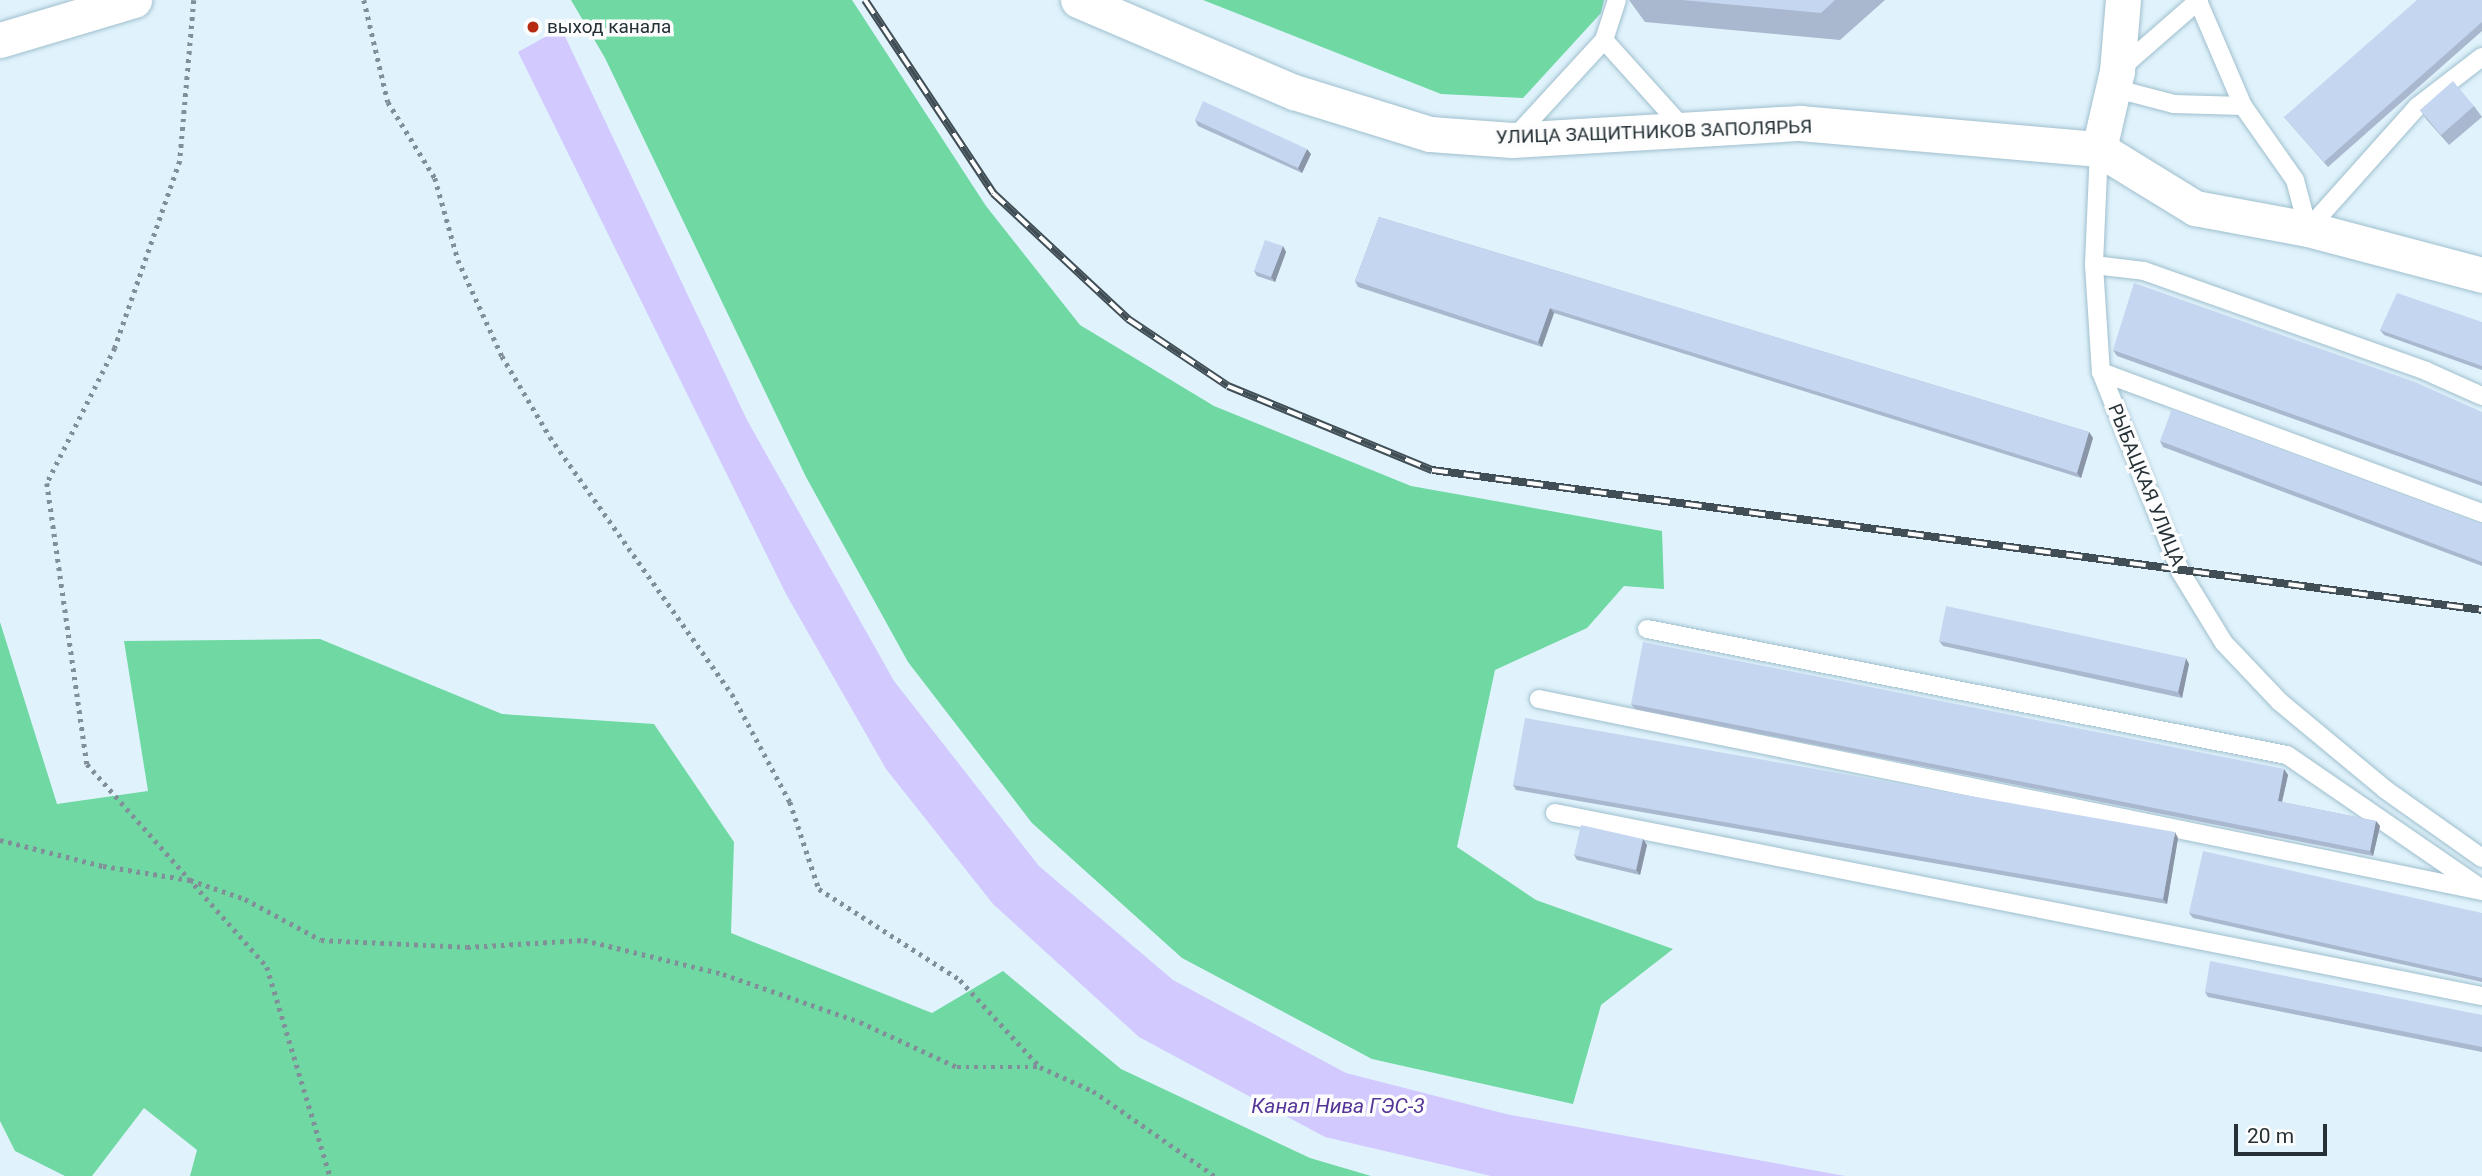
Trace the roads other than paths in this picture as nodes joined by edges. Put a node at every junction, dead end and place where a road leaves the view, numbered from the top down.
1 (134, 0) edge
2 (1078, 0) edge
3 (1617, 0) edge
4 (2123, 0) edge
5 (2199, 0) edge
6 (0, 40) edge
7 (1604, 40) junction
8 (2482, 57) edge
9 (2115, 80) junction
10 (2244, 106) junction
11 (1685, 130) junction
12 (1512, 140) junction
13 (2099, 149) junction
14 (2308, 229) junction
15 (2094, 265) junction
16 (2482, 275) edge
17 (2101, 372) junction
18 (2482, 396) edge
19 (2482, 513) edge
20 (1647, 629) dead end
21 (1539, 699) dead end
22 (1555, 813) dead end
23 (2482, 858) edge
24 (2482, 890) edge
25 (2482, 996) edge

1 - 6 street
2 - 12 street, УЛИЦА ЗАЩИТНИКОВ ЗАПОЛЯРЬЯ
3 - 7 lane
4 - 9 street
5 - 9 lane
5 - 10 lane
7 - 11 lane
7 - 12 lane
8 - 14 lane
9 - 10 lane
9 - 13 street
10 - 14 lane
11 - 12 street, УЛИЦА ЗАЩИТНИКОВ ЗАПОЛЯРЬЯ
11 - 13 street, УЛИЦА ЗАЩИТНИКОВ ЗАПОЛЯРЬЯ
13 - 14 street, УЛИЦА ЗАЩИТНИКОВ ЗАПОЛЯРЬЯ
13 - 15 lane, РЫБАЦКАЯ УЛИЦА
14 - 16 street, УЛИЦА ЗАЩИТНИКОВ ЗАПОЛЯРЬЯ
15 - 17 lane, РЫБАЦКАЯ УЛИЦА
15 - 18 lane
17 - 19 lane
17 - 23 lane, РЫБАЦКАЯ УЛИЦА
20 - 24 lane
21 - 24 lane
22 - 25 lane

